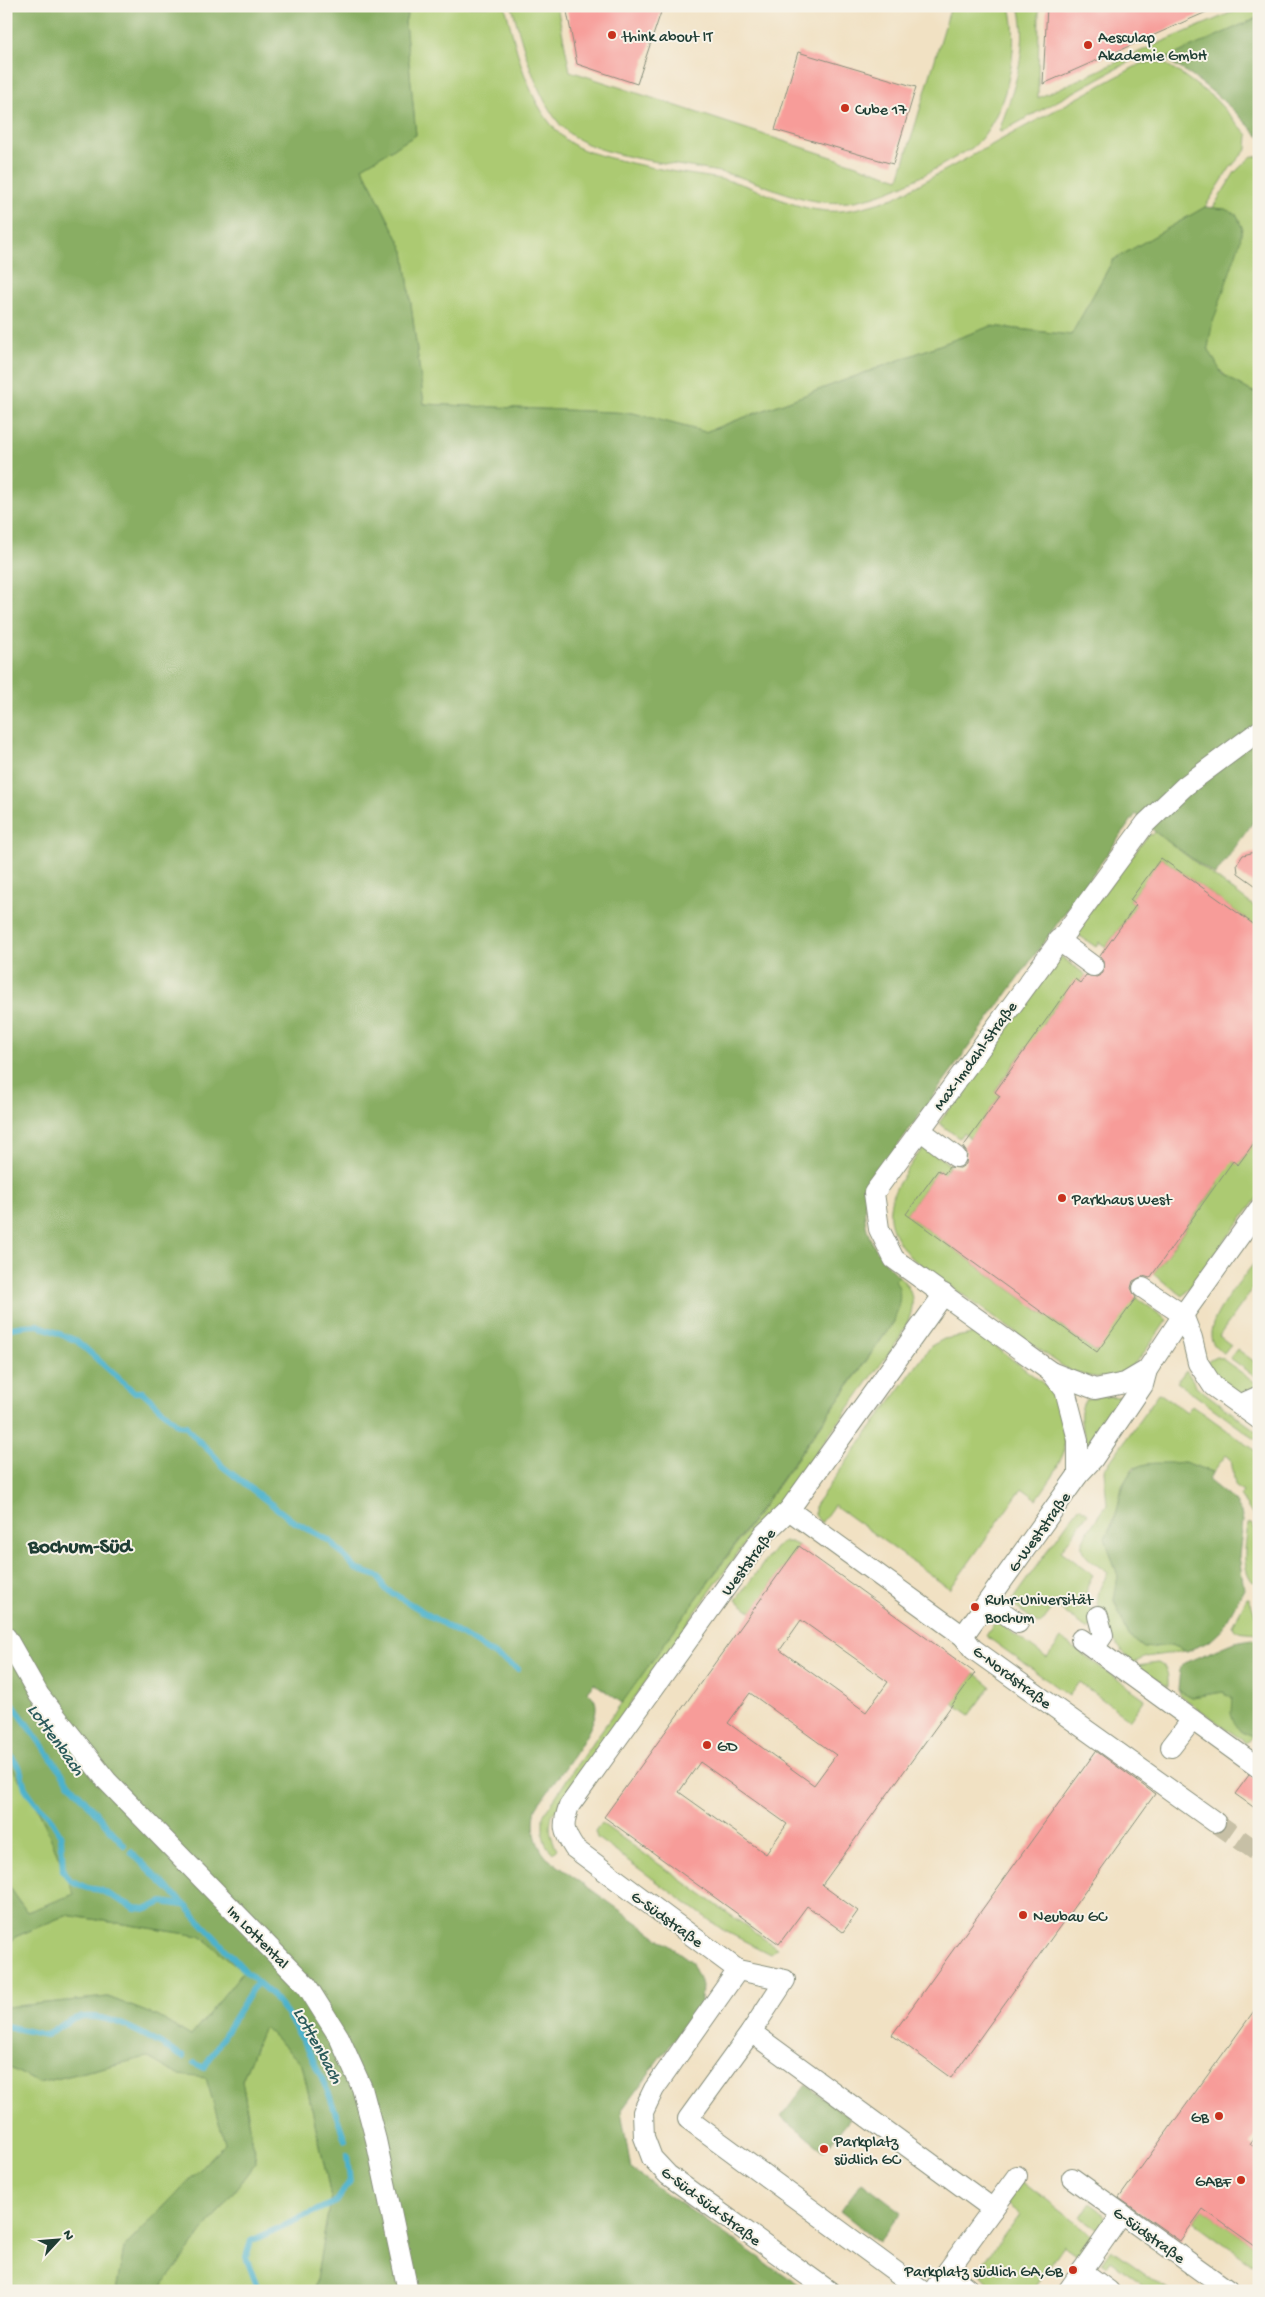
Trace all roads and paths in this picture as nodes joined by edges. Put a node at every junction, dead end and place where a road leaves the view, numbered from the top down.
1 (1259, 731) edge
2 (1058, 940) junction
3 (1093, 966) dead end
4 (920, 1130) junction
5 (956, 1157) dead end
6 (1259, 1209) edge
7 (1143, 1288) dead end
8 (944, 1294) junction
9 (1183, 1315) junction
10 (1147, 1370) junction
11 (1051, 1372) junction
12 (1259, 1396) edge
13 (1239, 1405) junction
14 (1259, 1419) edge
15 (1078, 1475) junction
16 (789, 1510) junction
17 (988, 1602) junction
18 (1098, 1616) dead end
19 (1018, 1623) dead end
20 (963, 1636) junction
21 (6, 1637) edge
22 (1259, 1768) edge
23 (1215, 1822) tunnel mouth
24 (565, 1834) joint
25 (738, 1970) junction
26 (751, 2032) junction
27 (1017, 2176) dead end
28 (1072, 2178) dead end
29 (993, 2209) junction
30 (1122, 2214) junction
31 (1082, 2271) junction
32 (946, 2272) junction
33 (408, 2291) edge
34 (828, 2291) edge
35 (922, 2291) edge
36 (933, 2291) edge
37 (971, 2291) edge
38 (1068, 2291) edge
39 (1109, 2291) edge
40 (1228, 2291) edge

1 - 2 street, Max-Imdahl-Straße
2 - 3 street
2 - 4 street, Max-Imdahl-Straße
4 - 5 street
4 - 8 street, Max-Imdahl-Straße
6 - 9 street, Max-Imdahl-Straße
7 - 9 street
8 - 11 street, Max-Imdahl-Straße
8 - 16 street, Weststraße
9 - 10 street, Max-Imdahl-Straße
9 - 13 street
10 - 11 street, Max-Imdahl-Straße
10 - 15 street, Max-Imdahl-Straße
11 - 15 street, Max-Imdahl-Straße
12 - 13 street
13 - 14 street
15 - 17 street, G-Weststraße
16 - 20 street, G-Nordstraße
16 - 24 street, Weststraße
17 - 19 street
17 - 20 street, G-Weststraße
18 - 22 street
20 - 23 street, G-Nordstraße
21 - 33 street, Im Lottental
24 - 25 street, G-Südstraße
25 - 26 street, G-Südstraße
25 - 34 street, G-Süd-Süd-Straße
26 - 29 street
26 - 35 street
27 - 29 street
28 - 30 street, G-Südstraße
29 - 32 street
30 - 31 street
30 - 40 street, G-Südstraße
31 - 38 street
31 - 39 street
32 - 36 street
32 - 37 street

